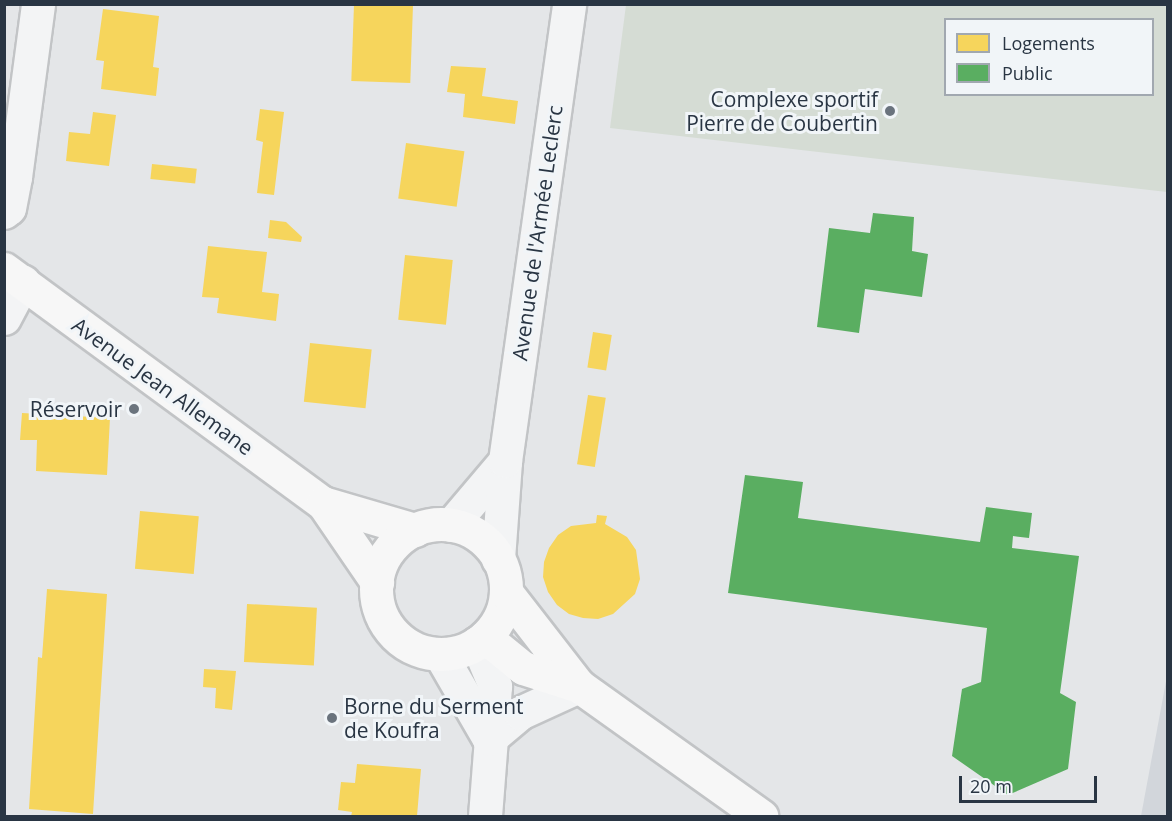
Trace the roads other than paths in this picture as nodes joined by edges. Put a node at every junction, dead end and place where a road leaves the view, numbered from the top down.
1 (38, 4) edge
2 (569, 4) edge
3 (4, 212) edge
4 (14, 275) edge
5 (4, 318) edge
6 (505, 461) junction
7 (323, 503) junction
8 (451, 525) junction
9 (415, 530) junction
10 (498, 560) junction
11 (376, 582) junction
12 (506, 592) junction
13 (481, 640) junction
14 (440, 654) junction
15 (579, 686) junction
16 (489, 739) junction
17 (485, 816) edge
18 (760, 816) edge

1 - 3 street
2 - 6 street, Avenue de l'Armée Leclerc
4 - 5 street
4 - 7 main road, Avenue Jean Allemane
6 - 8 street
6 - 10 street, Avenue de l'Armée Leclerc
7 - 9 main road, Avenue Jean Allemane
7 - 11 main road, Avenue Jean Allemane
8 - 9 main road
8 - 10 main road
9 - 11 main road
10 - 12 main road
11 - 14 main road
12 - 13 main road
12 - 15 main road
13 - 14 main road
13 - 15 main road
13 - 16 street
14 - 16 street
15 - 16 street
15 - 18 main road
16 - 17 street

